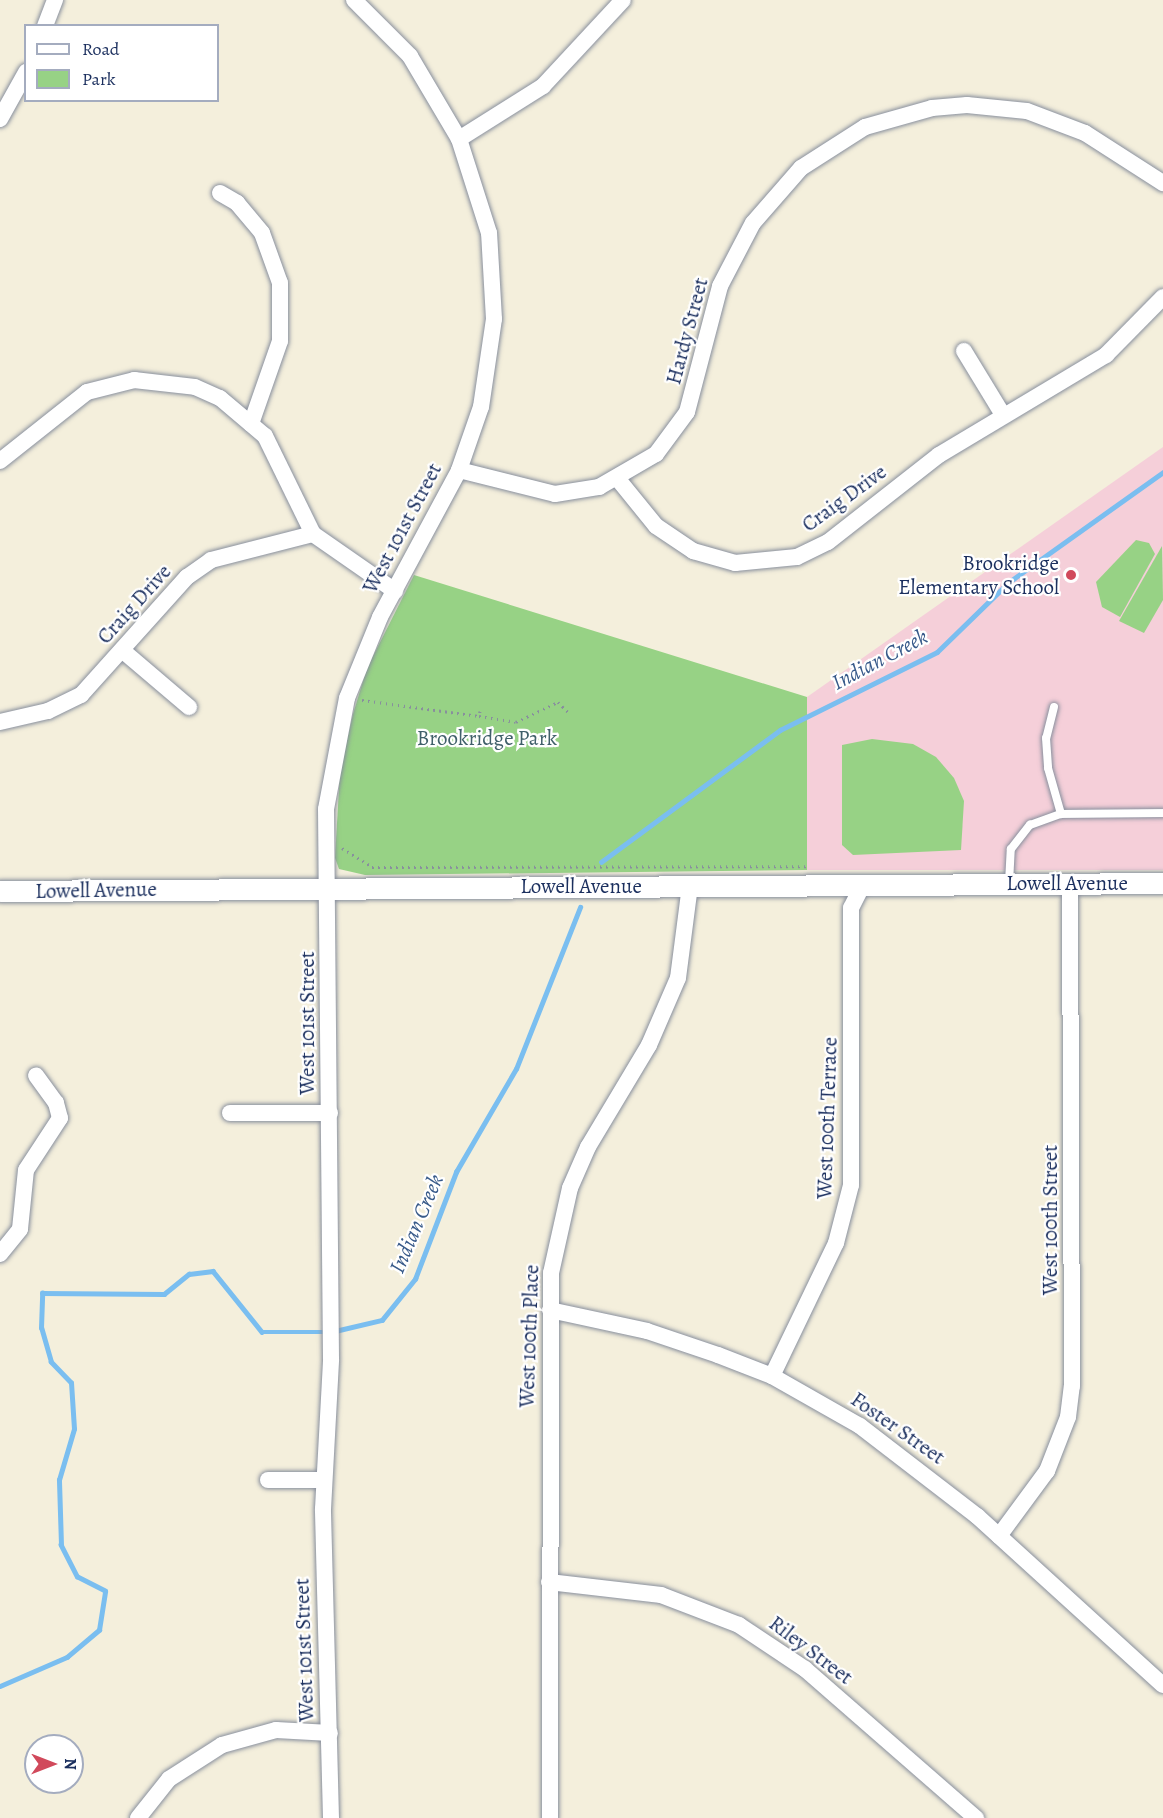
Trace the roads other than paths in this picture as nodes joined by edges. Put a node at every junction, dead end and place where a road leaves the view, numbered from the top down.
1 (55, 0) edge
2 (354, 0) edge
3 (624, 0) edge
4 (46, 24) edge
5 (24, 76) edge
6 (0, 119) edge
7 (459, 139) junction
8 (1163, 183) edge
9 (219, 193) dead end
10 (1163, 297) edge
11 (964, 351) dead end
12 (1003, 415) junction
13 (251, 424) junction
14 (0, 461) edge
15 (459, 470) junction
16 (617, 478) junction
17 (313, 534) junction
18 (395, 591) junction
19 (122, 650) junction
20 (189, 707) dead end
21 (1054, 707) dead end
22 (0, 722) edge
23 (1163, 813) edge
24 (1061, 814) junction
25 (1009, 883) junction
26 (1070, 883) junction
27 (1163, 883) edge
28 (863, 884) junction
29 (690, 885) junction
30 (327, 887) junction
31 (0, 891) edge
32 (36, 1075) dead end
33 (230, 1113) dead end
34 (330, 1113) junction
35 (0, 1254) edge
36 (550, 1310) junction
37 (772, 1377) junction
38 (268, 1480) dead end
39 (324, 1480) junction
40 (999, 1536) junction
41 (549, 1582) junction
42 (1163, 1685) edge
43 (330, 1733) junction
44 (138, 1818) edge
45 (331, 1818) edge
46 (550, 1818) edge
47 (976, 1818) edge

1 - 4 street
2 - 7 street, West 101st Street
3 - 7 street
5 - 6 street
7 - 15 street, West 101st Street
8 - 16 street, Hardy Street
9 - 13 street
10 - 12 street, Craig Drive
11 - 12 street
12 - 16 street, Craig Drive
13 - 14 street
13 - 17 street
15 - 16 street, Hardy Street
15 - 18 street, West 101st Street
17 - 18 street
17 - 19 street, Craig Drive
18 - 30 street, West 101st Street
19 - 20 street
19 - 22 street, Craig Drive
21 - 24 lane
23 - 24 lane
24 - 25 lane
25 - 26 street, Lowell Avenue
25 - 28 street, Lowell Avenue
26 - 27 street, Lowell Avenue
26 - 40 street, West 100th Street
28 - 29 street, Lowell Avenue
28 - 37 street, West 100th Terrace
29 - 30 street, Lowell Avenue
29 - 36 street, West 100th Place
30 - 31 street, Lowell Avenue
30 - 34 street, West 101st Street
32 - 35 street
33 - 34 street, West 101st Street
34 - 39 street, West 101st Street
36 - 37 street, Foster Street
36 - 41 street, West 100th Place
37 - 40 street, Foster Street
38 - 39 street
39 - 43 street, West 101st Street
40 - 42 street, Foster Street
41 - 46 street, West 100th Place
41 - 47 street, Riley Street
43 - 44 street
43 - 45 street, West 101st Street

